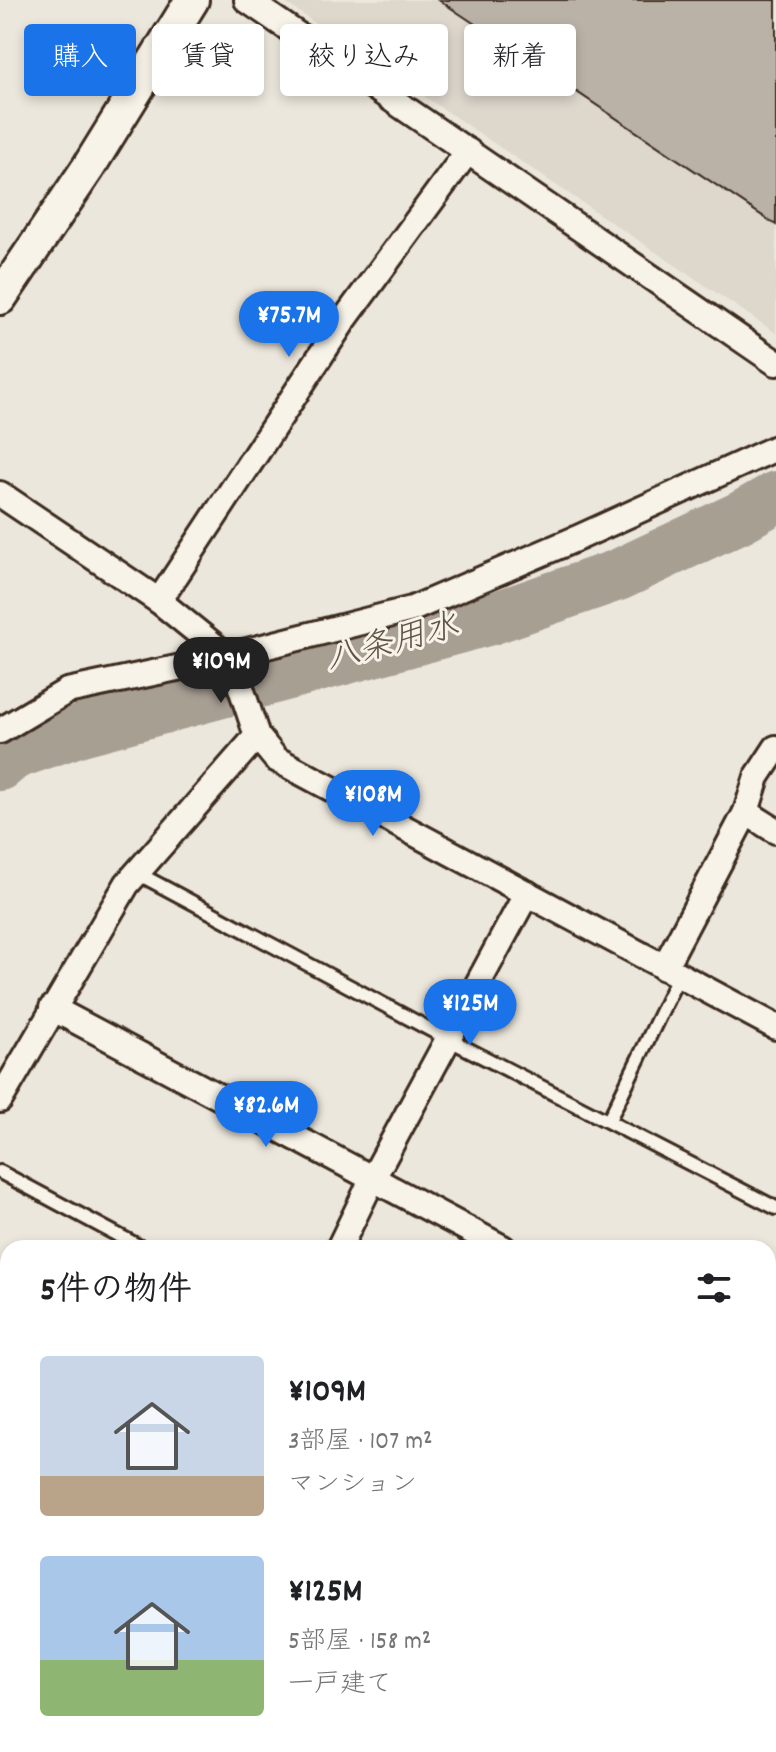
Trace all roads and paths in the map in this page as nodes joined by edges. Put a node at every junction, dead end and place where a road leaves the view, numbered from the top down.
1 (192, 0) edge
2 (247, 0) edge
3 (468, 151) junction
4 (0, 298) edge
5 (776, 363) edge
6 (776, 448) edge
7 (0, 494) edge
8 (159, 601) junction
9 (227, 656) junction
10 (0, 731) edge
11 (257, 736) junction
12 (776, 748) edge
13 (748, 815) junction
14 (776, 822) edge
15 (776, 831) edge
16 (137, 873) junction
17 (527, 893) junction
18 (672, 972) junction
19 (52, 1008) junction
20 (776, 1027) edge
21 (448, 1039) junction
22 (0, 1100) edge
23 (609, 1120) junction
24 (0, 1172) edge
25 (373, 1178) junction
26 (776, 1208) edge
27 (127, 1240) edge
28 (343, 1240) edge
29 (488, 1240) edge

1 - 4 street
2 - 3 street
3 - 5 street
3 - 8 street
6 - 9 street
7 - 8 street
8 - 9 street
9 - 10 street
9 - 11 street
11 - 16 street
11 - 17 street
12 - 13 street
13 - 14 lane
13 - 15 street
13 - 18 street
16 - 19 street
16 - 21 lane
17 - 18 street
17 - 21 street
18 - 20 street
18 - 23 lane
19 - 22 street
19 - 25 street
21 - 23 lane
21 - 25 street
23 - 26 lane
24 - 27 lane
25 - 28 street
25 - 29 street

